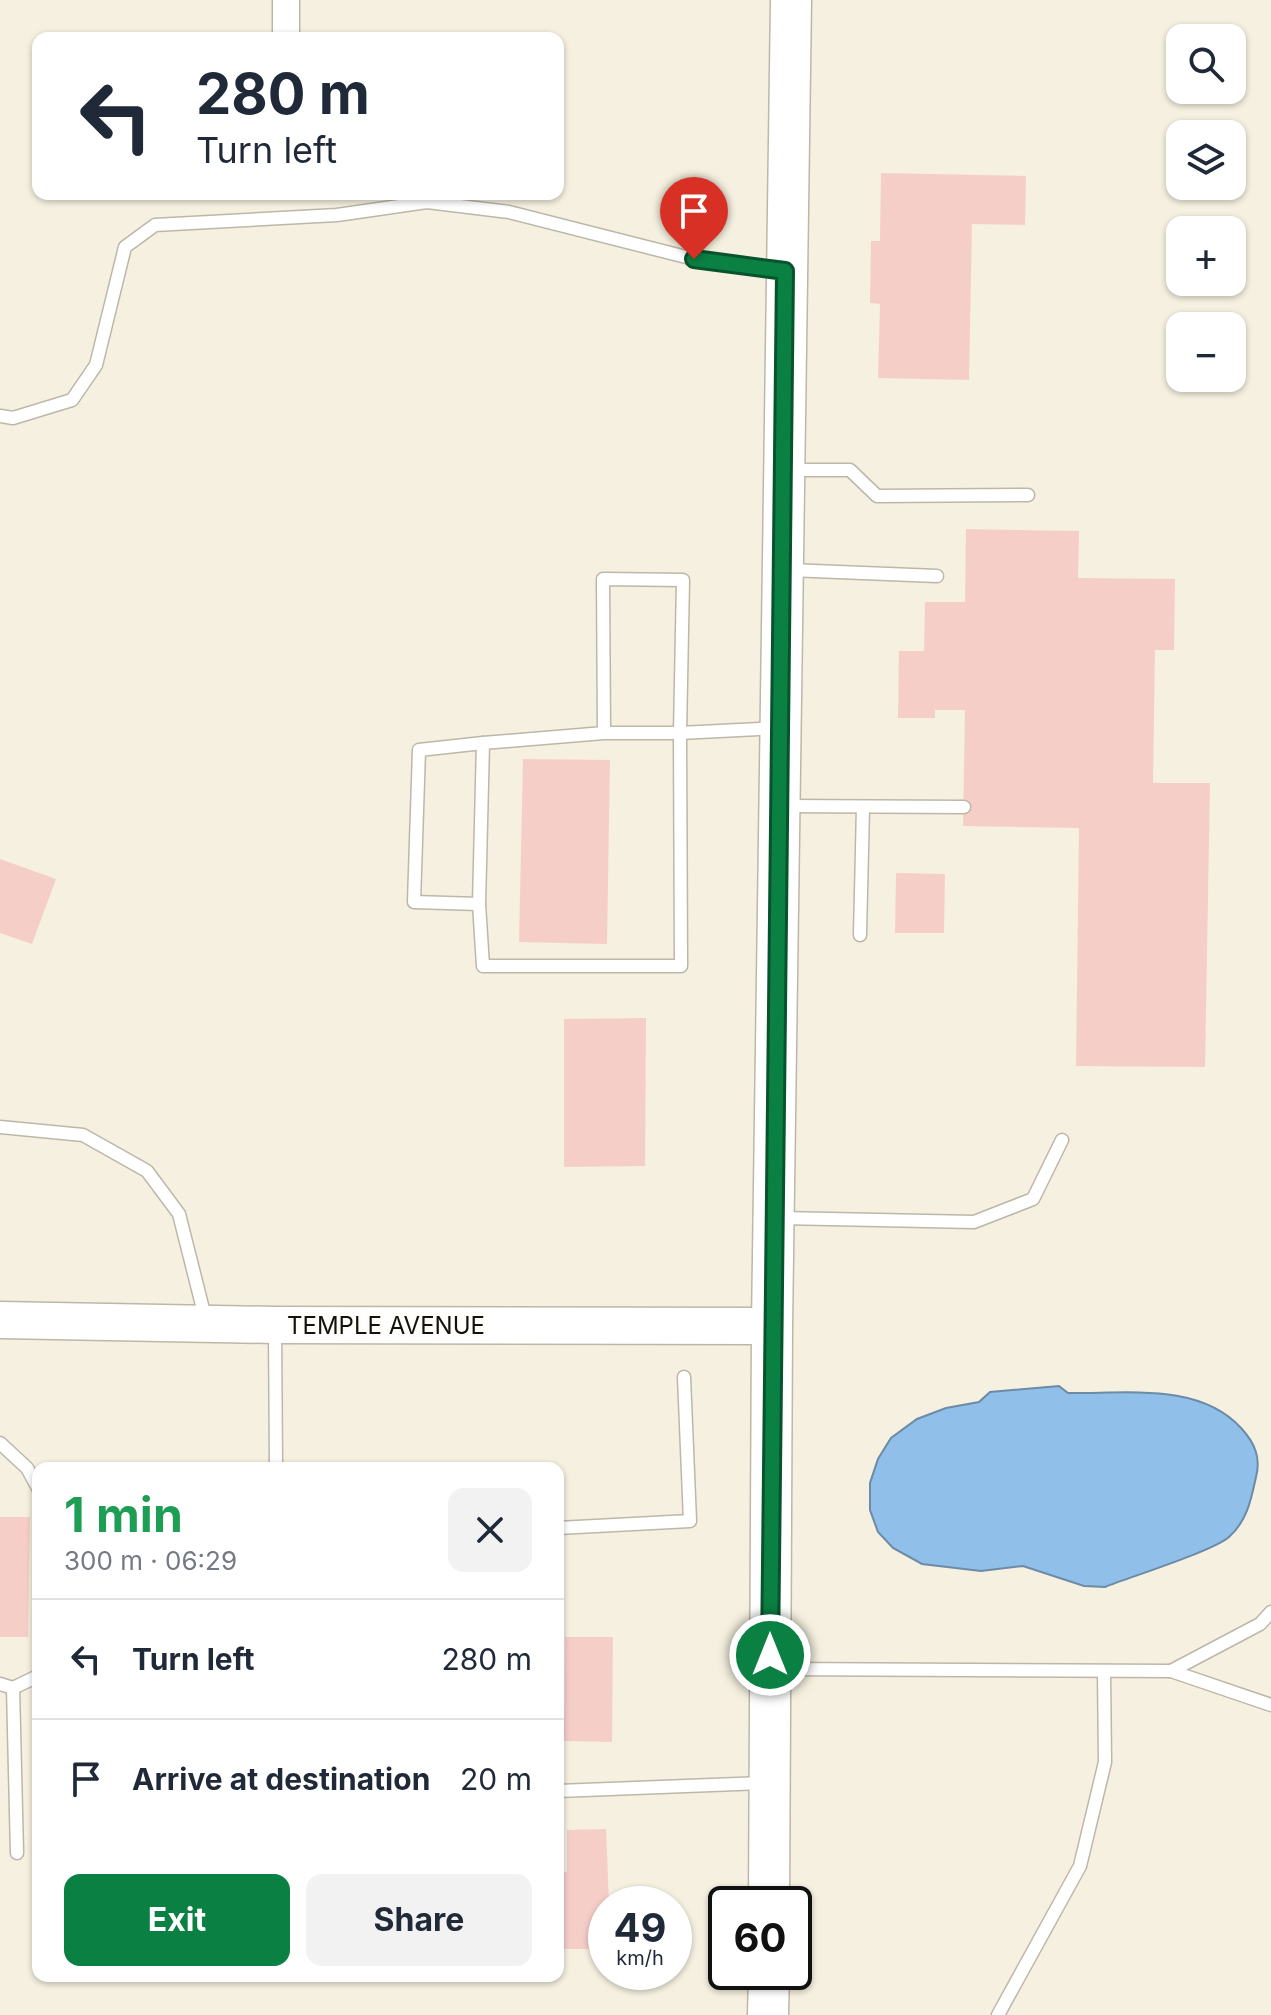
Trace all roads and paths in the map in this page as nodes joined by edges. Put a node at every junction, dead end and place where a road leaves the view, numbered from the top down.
1 (286, 0) edge
2 (791, 0) edge
3 (286, 32) edge
4 (785, 271) junction
5 (0, 416) edge
6 (783, 470) junction
7 (1028, 495) dead end
8 (782, 570) junction
9 (937, 576) dead end
10 (780, 728) junction
11 (604, 733) junction
12 (680, 733) junction
13 (483, 743) junction
14 (779, 806) junction
15 (863, 807) junction
16 (964, 807) dead end
17 (479, 904) junction
18 (860, 935) dead end
19 (0, 1127) edge
20 (1062, 1140) dead end
21 (773, 1218) junction
22 (0, 1320) edge
23 (207, 1324) junction
24 (275, 1325) junction
25 (772, 1326) junction
26 (684, 1377) dead end
27 (0, 1443) edge
28 (276, 1462) edge
29 (32, 1477) edge
30 (564, 1528) edge
31 (1271, 1612) edge
32 (770, 1668) junction
33 (1171, 1671) junction
34 (1104, 1673) junction
35 (32, 1678) edge
36 (6, 1686) edge
37 (1271, 1705) edge
38 (770, 1782) junction
39 (564, 1791) edge
40 (17, 1853) dead end
41 (769, 1886) edge
42 (769, 1990) edge
43 (768, 2015) edge
44 (998, 2015) edge

1 - 3 street
2 - 4 main road
4 - 5 lane
4 - 6 main road
6 - 7 lane
6 - 8 main road
8 - 9 lane
8 - 10 main road
10 - 12 lane
10 - 14 main road
11 - 12 lane
11 - 12 lane
11 - 13 lane
12 - 17 lane
13 - 17 lane
13 - 17 lane
14 - 15 lane
14 - 21 main road
15 - 16 lane
15 - 18 lane
19 - 23 lane
20 - 21 lane
21 - 25 main road
22 - 23 street, TEMPLE AVENUE
23 - 24 street, TEMPLE AVENUE
24 - 25 street, TEMPLE AVENUE
24 - 28 lane
25 - 32 main road
26 - 30 lane
27 - 29 lane
31 - 33 lane
32 - 34 lane
32 - 38 main road
33 - 34 lane
33 - 37 lane
34 - 44 lane
35 - 36 lane
36 - 40 lane
38 - 39 lane
38 - 41 main road
42 - 43 main road

